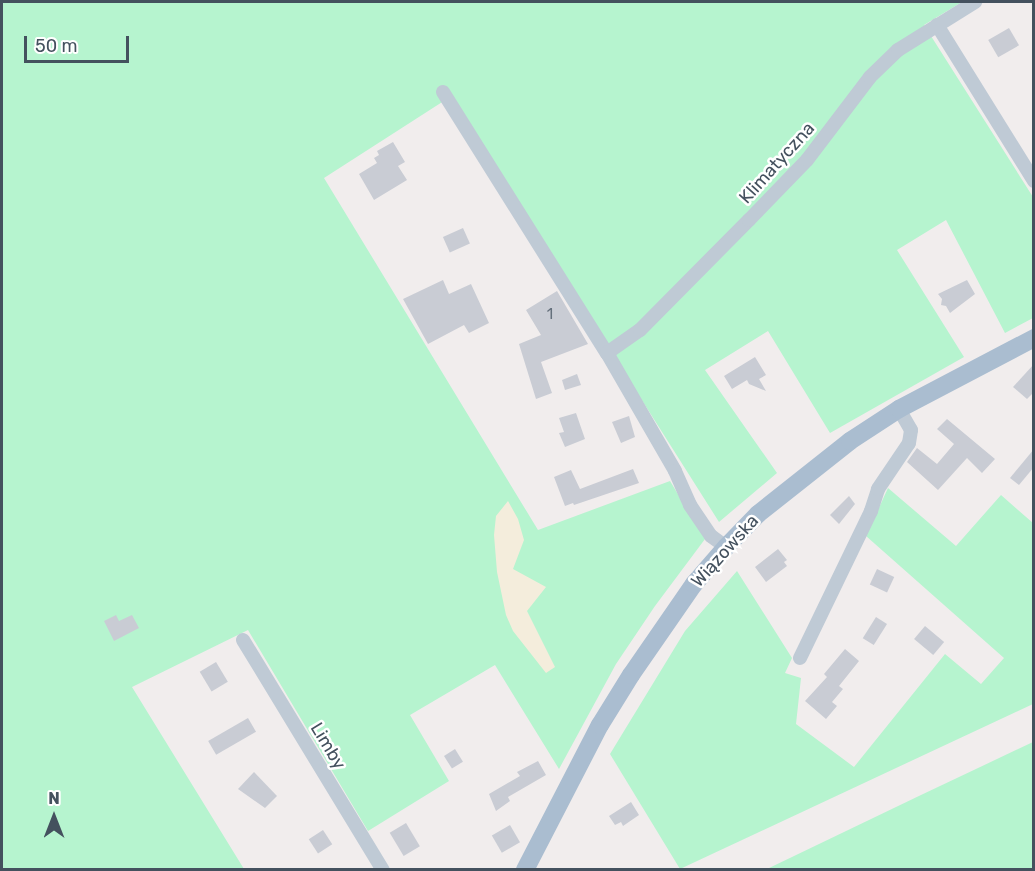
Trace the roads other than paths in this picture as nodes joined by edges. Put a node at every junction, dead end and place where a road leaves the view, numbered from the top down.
1 (975, 2) edge
2 (937, 25) junction
3 (443, 92) dead end
4 (1034, 181) edge
5 (1034, 338) edge
6 (607, 353) junction
7 (899, 409) junction
8 (726, 547) junction
9 (243, 640) dead end
10 (800, 658) dead end
11 (383, 870) edge
12 (525, 870) edge

1 - 2 street, Klimatyczna
2 - 4 street
2 - 6 street, Klimatyczna
3 - 6 street
5 - 7 main road, Wiązowska
6 - 8 street
7 - 8 main road, Wiązowska
7 - 10 street
8 - 12 main road, Wiązowska
9 - 11 street, Limby

